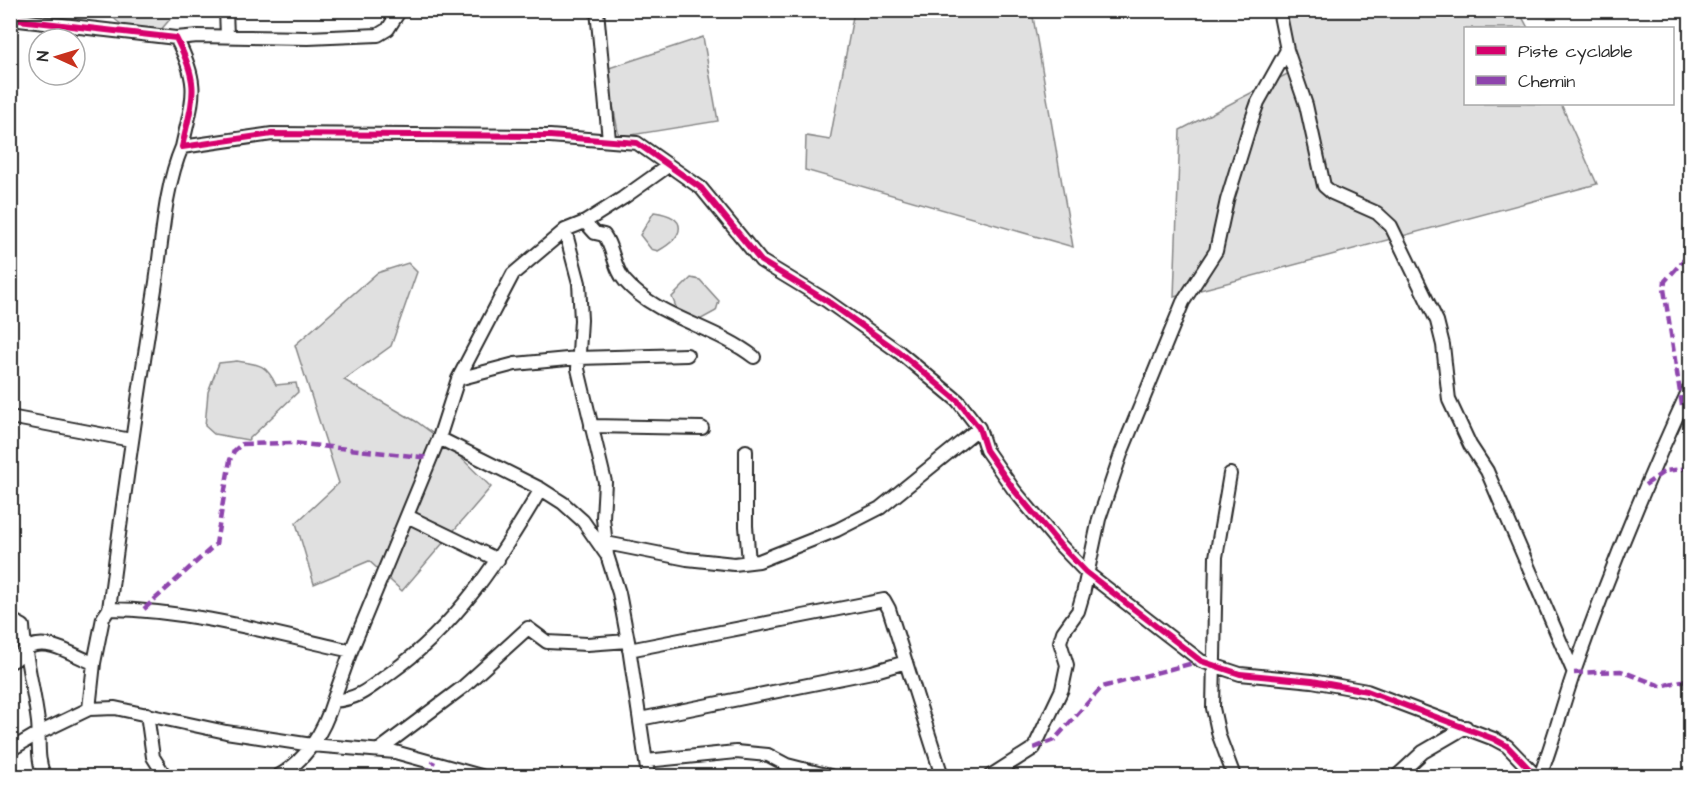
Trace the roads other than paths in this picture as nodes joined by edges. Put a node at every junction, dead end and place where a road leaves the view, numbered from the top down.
1 (226, 10) edge
2 (400, 10) edge
3 (597, 10) edge
4 (1279, 10) edge
5 (10, 19) edge
6 (227, 36) junction
7 (176, 38) junction
8 (1287, 51) junction
9 (609, 141) junction
10 (182, 147) junction
11 (668, 166) junction
12 (585, 222) junction
13 (565, 230) junction
14 (687, 355) dead end
15 (754, 357) dead end
16 (578, 358) junction
17 (458, 379) junction
18 (1690, 387) edge
19 (10, 417) edge
20 (591, 426) junction
21 (702, 428) dead end
22 (979, 428) junction
23 (439, 438) junction
24 (131, 440) junction
25 (746, 451) dead end
26 (1230, 474) dead end
27 (541, 489) junction
28 (407, 516) junction
29 (606, 549) junction
30 (498, 560) junction
31 (749, 562) junction
32 (1086, 572) junction
33 (109, 609) junction
34 (10, 619) edge
35 (628, 646) junction
36 (24, 649) junction
37 (351, 651) junction
38 (10, 662) edge
39 (906, 662) junction
40 (94, 663) junction
41 (1216, 668) junction
42 (1574, 673) junction
43 (333, 701) junction
44 (89, 709) junction
45 (147, 714) junction
46 (640, 719) junction
47 (1466, 727) junction
48 (39, 733) junction
49 (312, 745) junction
50 (10, 750) edge
51 (379, 750) junction
52 (646, 761) junction
53 (292, 772) edge
54 (45, 777) edge
55 (165, 777) edge
56 (278, 777) edge
57 (482, 777) edge
58 (648, 777) edge
59 (830, 777) edge
60 (942, 777) edge
61 (990, 777) edge
62 (1234, 777) edge
63 (1398, 777) edge
64 (1538, 777) edge

1 - 6 street
2 - 6 street
3 - 9 street
4 - 8 street
5 - 7 street
6 - 7 street
7 - 10 street
8 - 32 street
8 - 42 street
9 - 10 street
9 - 11 street
10 - 24 street
11 - 12 street
11 - 22 street
12 - 13 street
12 - 15 street
13 - 16 street
13 - 17 street
14 - 16 street
16 - 17 street
16 - 20 street
17 - 23 street
18 - 42 street
19 - 24 street
20 - 21 street
20 - 29 street
22 - 31 street
22 - 32 street
23 - 27 street
23 - 28 street
24 - 33 street
25 - 31 street
26 - 41 street
27 - 29 street
27 - 30 street
28 - 30 street
28 - 37 street
29 - 31 street
29 - 35 street
30 - 43 street
32 - 41 street
32 - 61 street
33 - 37 street
33 - 40 street
34 - 36 street
35 - 39 street
35 - 46 street
35 - 51 street
36 - 38 street
36 - 40 street
36 - 48 street
37 - 43 street
39 - 46 street
39 - 60 street
40 - 44 street
41 - 47 street
41 - 62 street
42 - 64 street
43 - 49 street
44 - 45 street
44 - 48 street
45 - 49 street
45 - 55 street
46 - 52 street
47 - 63 street
47 - 64 street
48 - 50 street
48 - 54 street
49 - 51 street
49 - 53 street
51 - 57 street
52 - 58 street
52 - 59 street
53 - 56 street

